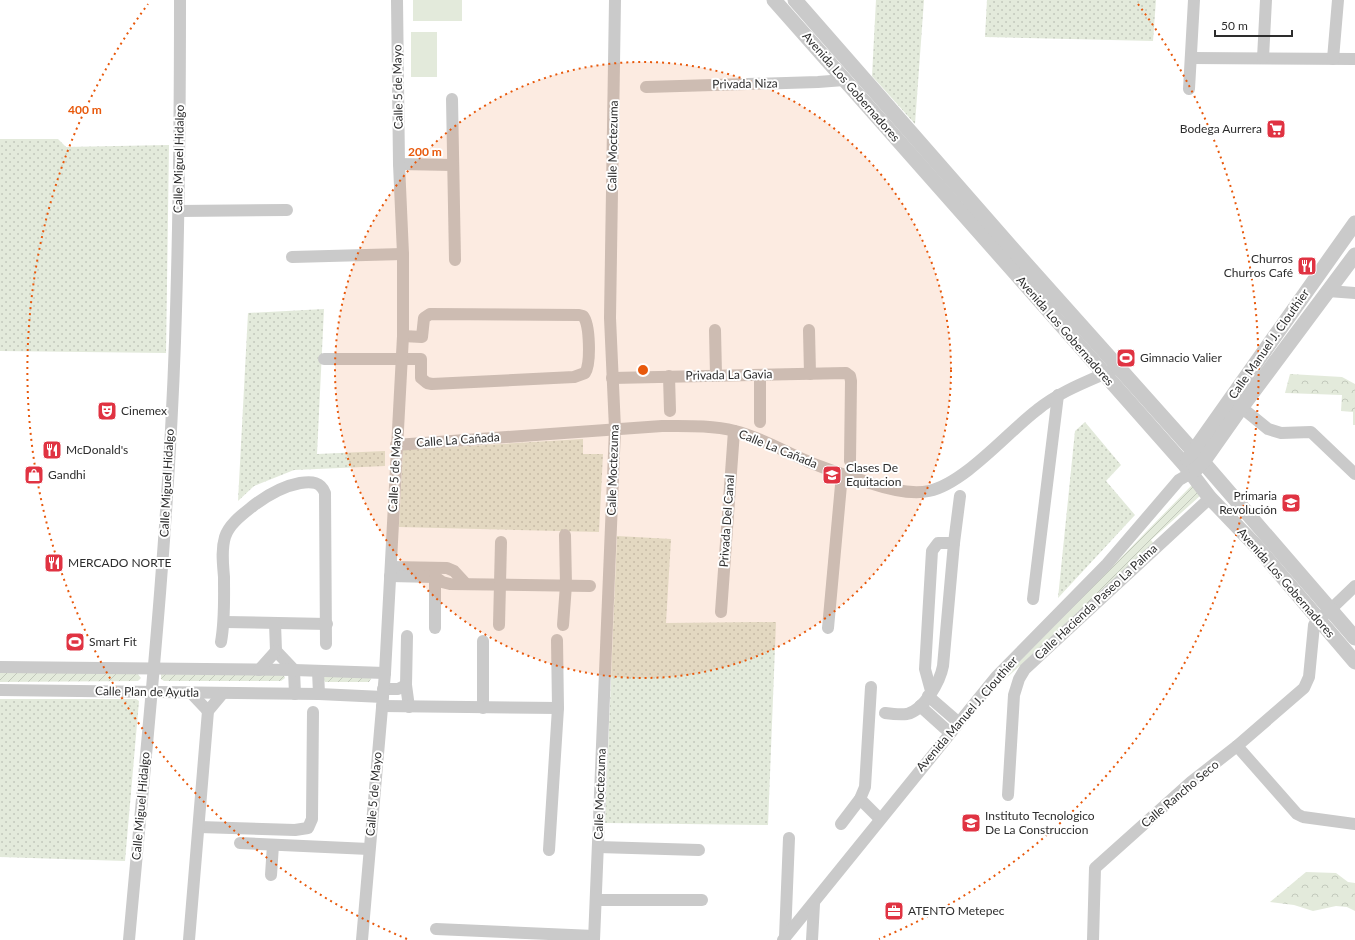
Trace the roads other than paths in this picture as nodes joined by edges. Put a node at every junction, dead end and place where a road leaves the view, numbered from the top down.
1 (180, 0) edge
2 (397, 0) edge
3 (615, 0) edge
4 (774, 0) edge
5 (795, 0) edge
6 (1194, 0) edge
7 (1266, 0) edge
8 (1338, 0) edge
9 (807, 7) edge
10 (1191, 58) junction
11 (1263, 58) junction
12 (1355, 58) edge
13 (1333, 59) junction
14 (844, 80) junction
15 (646, 87) dead end
16 (1190, 89) dead end
17 (880, 98) junction
18 (452, 99) dead end
19 (869, 109) junction
20 (399, 164) junction
21 (453, 166) junction
22 (286, 210) dead end
23 (178, 212) junction
24 (1355, 223) edge
25 (403, 254) junction
26 (1355, 255) edge
27 (292, 257) dead end
28 (454, 260) dead end
29 (1328, 291) junction
30 (1355, 293) edge
31 (714, 330) dead end
32 (809, 330) dead end
33 (403, 336) junction
34 (324, 359) dead end
35 (402, 359) junction
36 (1118, 368) junction
37 (810, 374) junction
38 (760, 375) junction
39 (1103, 375) junction
40 (669, 376) junction
41 (716, 376) junction
42 (612, 378) junction
43 (1058, 395) junction
44 (1236, 403) junction
45 (670, 411) dead end
46 (760, 422) dead end
47 (615, 429) junction
48 (734, 431) junction
49 (396, 444) junction
50 (1198, 457) junction
51 (850, 461) dead end
52 (1185, 472) junction
53 (842, 474) junction
54 (1355, 474) edge
55 (960, 496) dead end
56 (1210, 498) junction
57 (565, 535) dead end
58 (501, 542) dead end
59 (954, 543) junction
60 (391, 572) junction
61 (435, 577) junction
62 (466, 584) junction
63 (500, 585) junction
64 (566, 586) junction
65 (590, 586) dead end
66 (1355, 586) edge
67 (1033, 599) dead end
68 (1330, 610) junction
69 (720, 612) dead end
70 (1317, 620) junction
71 (225, 622) junction
72 (276, 623) junction
73 (327, 624) junction
74 (499, 624) dead end
75 (564, 624) dead end
76 (435, 628) dead end
77 (828, 628) dead end
78 (407, 636) dead end
79 (1355, 638) edge
80 (557, 640) dead end
81 (483, 641) dead end
82 (221, 642) dead end
83 (326, 644) dead end
84 (276, 651) junction
85 (1355, 662) edge
86 (0, 667) edge
87 (153, 668) junction
88 (259, 670) junction
89 (294, 670) junction
90 (318, 671) junction
91 (385, 673) junction
92 (406, 685) junction
93 (871, 687) dead end
94 (0, 690) edge
95 (151, 693) junction
96 (191, 693) junction
97 (223, 693) junction
98 (295, 694) junction
99 (319, 694) junction
100 (929, 694) junction
101 (383, 698) junction
102 (920, 706) junction
103 (409, 707) junction
104 (483, 708) junction
105 (558, 708) junction
106 (208, 711) junction
107 (313, 712) dead end
108 (885, 713) dead end
109 (958, 722) junction
110 (950, 733) junction
111 (1237, 746) junction
112 (1008, 795) dead end
113 (860, 799) junction
114 (880, 818) junction
115 (841, 824) dead end
116 (1355, 824) edge
117 (199, 827) junction
118 (789, 838) dead end
119 (240, 843) dead end
120 (273, 845) junction
121 (598, 847) junction
122 (369, 849) junction
123 (549, 850) dead end
124 (699, 850) dead end
125 (271, 875) dead end
126 (596, 900) junction
127 (702, 900) dead end
128 (814, 904) junction
129 (436, 929) dead end
130 (594, 938) edge
131 (784, 938) edge
132 (129, 940) edge
133 (189, 940) edge
134 (362, 940) edge
135 (812, 940) edge
136 (1093, 940) edge

1 - 23 street, Calle Miguel Hidalgo
2 - 20 street, Calle 5 de Mayo
3 - 42 street, Calle Moctezuma
4 - 14 street, Avenida Los Gobernadores
5 - 9 street, Avenida Los Gobernadores
6 - 10 street
7 - 11 street
8 - 13 street
9 - 17 street, Avenida Los Gobernadores
10 - 11 street
10 - 16 street
11 - 13 street
12 - 13 street
14 - 15 street, Privada Niza
14 - 19 street, Avenida Los Gobernadores
17 - 19 street
17 - 36 street, Avenida Los Gobernadores
18 - 21 street
19 - 39 street, Avenida Los Gobernadores
20 - 21 street
20 - 25 street, Calle 5 de Mayo
21 - 28 street
22 - 23 street
23 - 87 street, Calle Miguel Hidalgo
24 - 44 street, Calle Manuel J. Clouthier
25 - 27 street
25 - 33 street, Calle 5 de Mayo
26 - 29 street, Calle Manuel J. Clouthier
29 - 30 street
29 - 44 street, Calle Manuel J. Clouthier
31 - 41 street
32 - 37 street
33 - 35 street, Calle 5 de Mayo
33 - 35 street
34 - 35 street
35 - 49 street, Calle 5 de Mayo
36 - 39 street, Calle La Cañada
36 - 50 street, Avenida Los Gobernadores
37 - 38 street, Privada La Gavia
37 - 51 street, Privada La Gavia
38 - 41 street, Privada La Gavia
38 - 46 street
39 - 43 street, Calle La Cañada
39 - 52 street, Avenida Los Gobernadores
40 - 41 street, Privada La Gavia
40 - 42 street, Privada La Gavia
40 - 45 street
42 - 47 street, Calle Moctezuma
43 - 53 street, Calle La Cañada
43 - 67 street
44 - 50 street, Calle Manuel J. Clouthier
44 - 54 street
47 - 48 street, Calle La Cañada
47 - 49 street, Calle La Cañada
47 - 121 street, Calle Moctezuma
48 - 53 street, Calle La Cañada
48 - 69 street, Privada Del Canal
49 - 60 street, Calle 5 de Mayo
50 - 52 street, Calle Manuel J. Clouthier
50 - 68 street, Avenida Los Gobernadores
52 - 56 street, Avenida Los Gobernadores
52 - 109 street, Avenida Manuel J. Clouthier
53 - 77 street
55 - 59 street
56 - 70 street, Avenida Los Gobernadores
56 - 112 street, Calle Hacienda Paseo La Palma
57 - 64 street
58 - 63 street
59 - 100 street
59 - 100 street
60 - 61 street
60 - 62 street
60 - 91 street, Calle 5 de Mayo
61 - 62 street
61 - 76 street
62 - 63 street
63 - 64 street
63 - 74 street
64 - 65 street
64 - 75 street
66 - 68 street
68 - 70 street
68 - 79 street, Avenida Los Gobernadores
70 - 85 street, Avenida Los Gobernadores
70 - 111 street, Calle Rancho Seco
71 - 72 street
71 - 73 street
71 - 82 street
72 - 73 street
72 - 84 street
73 - 83 street
78 - 92 street
80 - 105 street
81 - 104 street
84 - 88 street
84 - 89 street
86 - 87 street, Calle Plan de Ayutla
87 - 88 street, Calle Plan de Ayutla
87 - 95 street, Calle Miguel Hidalgo
88 - 89 street, Calle Plan de Ayutla
89 - 90 street, Calle Plan de Ayutla
89 - 98 street
90 - 91 street, Calle Plan de Ayutla
90 - 99 street
91 - 101 street, Calle 5 de Mayo
92 - 101 street
92 - 103 street
93 - 113 street
94 - 95 street, Calle Plan de Ayutla
95 - 96 street, Calle Plan de Ayutla
95 - 132 street, Calle Miguel Hidalgo
96 - 97 street, Calle Plan de Ayutla
96 - 106 street
97 - 98 street, Calle Plan de Ayutla
97 - 106 street
98 - 99 street, Calle Plan de Ayutla
99 - 101 street, Calle Plan de Ayutla
100 - 102 street
100 - 109 street
101 - 103 street
101 - 122 street, Calle 5 de Mayo
102 - 108 street
102 - 110 street
103 - 104 street
104 - 105 street
105 - 123 street
106 - 117 street
107 - 117 street
109 - 110 street, Avenida Manuel J. Clouthier
110 - 114 street, Avenida Manuel J. Clouthier
111 - 116 street
111 - 136 street, Calle Rancho Seco
113 - 114 street
113 - 115 street
114 - 128 street, Avenida Manuel J. Clouthier
117 - 133 street
118 - 131 street
119 - 120 street
120 - 122 street
120 - 125 street
121 - 124 street
121 - 126 street, Calle Moctezuma
122 - 134 street, Calle 5 de Mayo
126 - 127 street
126 - 130 street, Calle Moctezuma
128 - 131 street, Avenida Manuel J. Clouthier
128 - 135 street
129 - 130 street

